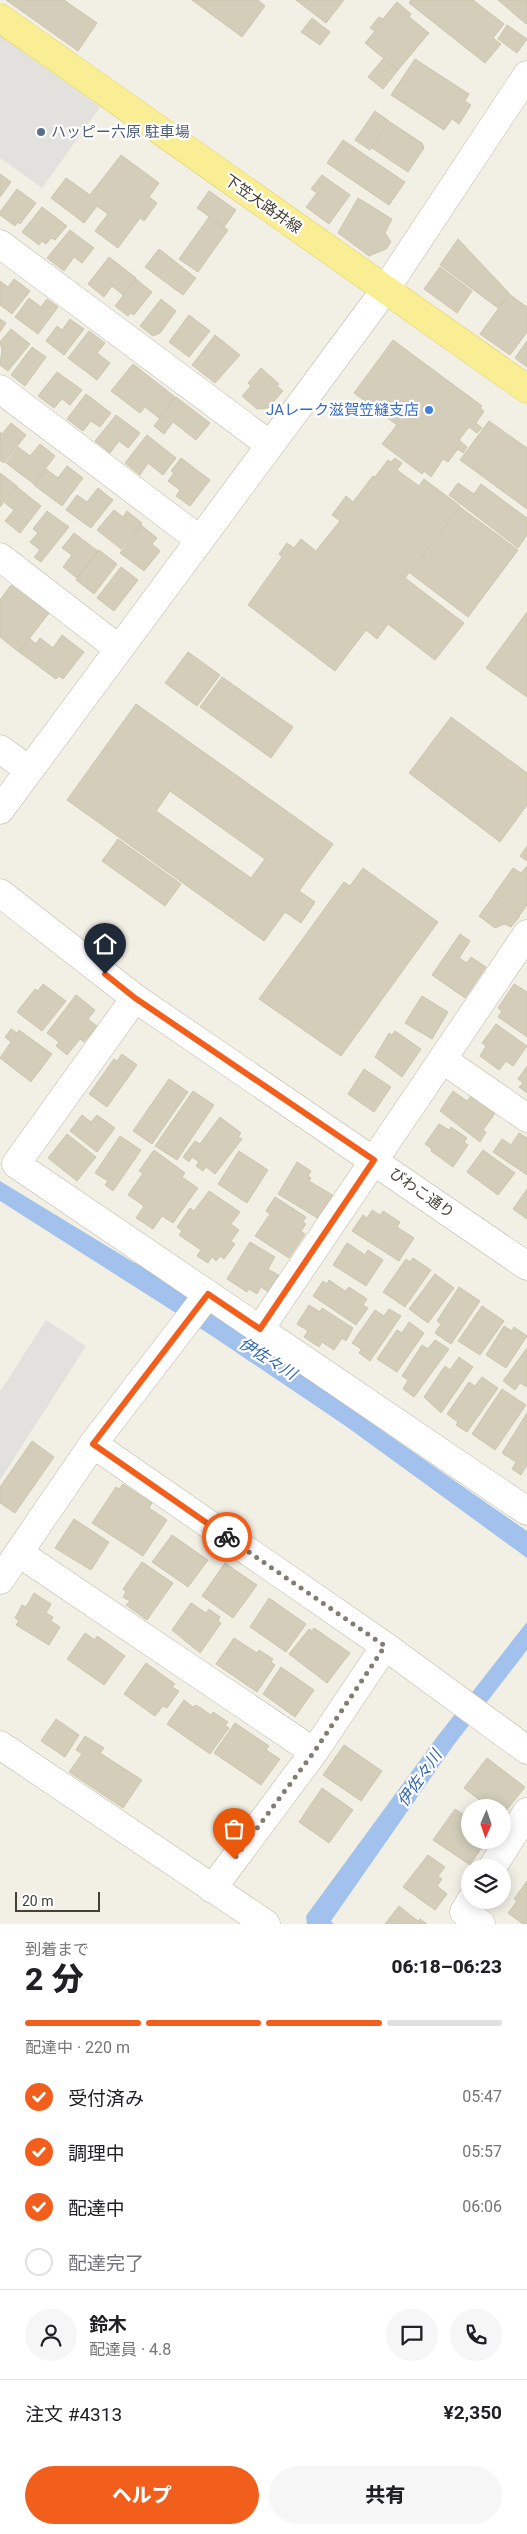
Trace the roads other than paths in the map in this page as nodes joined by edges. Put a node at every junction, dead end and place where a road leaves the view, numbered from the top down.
1 (0, 18) edge
2 (527, 75) edge
3 (0, 244) edge
4 (385, 290) junction
5 (0, 389) edge
6 (527, 389) edge
7 (270, 445) junction
8 (200, 540) junction
9 (0, 557) edge
10 (119, 649) junction
11 (0, 749) edge
12 (29, 770) junction
13 (0, 810) edge
14 (0, 893) edge
15 (527, 934) edge
16 (518, 966) edge
17 (135, 998) junction
18 (442, 1059) junction
19 (527, 1118) edge
20 (374, 1160) junction
21 (527, 1266) edge
22 (205, 1297) junction
23 (260, 1329) junction
24 (93, 1444) junction
25 (527, 1511) edge
26 (19, 1553) junction
27 (0, 1580) edge
28 (385, 1646) junction
29 (0, 1745) edge
30 (527, 1750) edge
31 (314, 1752) junction
32 (527, 1812) edge
33 (498, 1859) edge
34 (212, 1889) junction
35 (466, 1909) edge
36 (266, 1924) edge
37 (481, 1924) edge

1 - 4 main road, 下笠大路井線
2 - 4 street
3 - 7 street
4 - 6 main road, 下笠大路井線
4 - 7 street
5 - 8 street
7 - 8 street
8 - 10 street
9 - 10 street
10 - 12 street
11 - 12 street
12 - 13 street
14 - 17 street, びわこ通り
15 - 16 street
16 - 18 street
17 - 20 street, びわこ通り
17 - 22 street
18 - 19 street
18 - 20 street
20 - 21 street, びわこ通り
20 - 23 street
22 - 23 street
22 - 24 street
23 - 25 street
24 - 26 street
24 - 28 street
26 - 27 street
26 - 31 street
28 - 30 street
28 - 31 street
29 - 34 street
31 - 34 street
32 - 33 street
34 - 36 street
35 - 37 street

